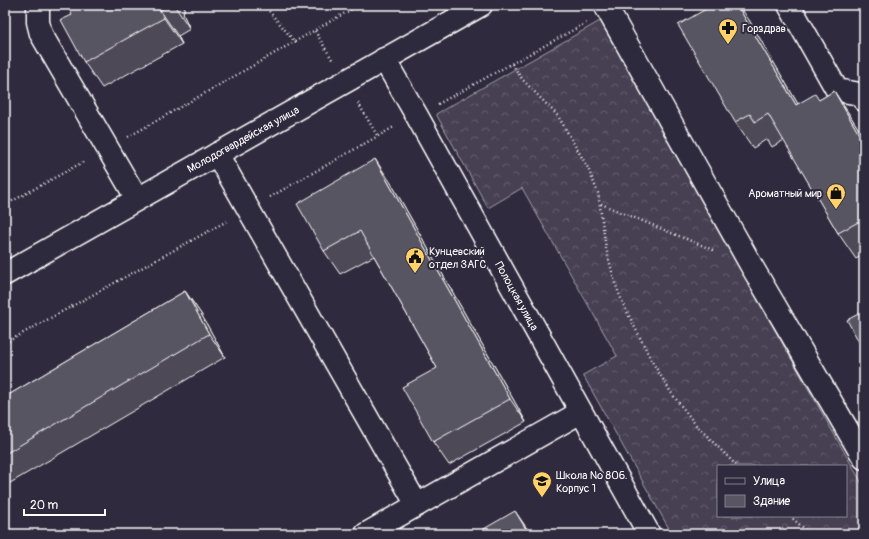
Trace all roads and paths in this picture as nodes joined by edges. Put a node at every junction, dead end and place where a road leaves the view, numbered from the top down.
1 (38, 5) edge
2 (264, 5) edge
3 (359, 5) edge
4 (481, 5) edge
5 (789, 5) edge
6 (606, 8) edge
7 (295, 42) junction
8 (384, 59) junction
9 (512, 64) junction
10 (864, 100) edge
11 (417, 116) junction
12 (108, 148) junction
13 (217, 154) junction
14 (137, 199) junction
15 (5, 204) edge
16 (601, 204) junction
17 (248, 209) junction
18 (715, 250) dead end
19 (5, 274) edge
20 (5, 343) edge
21 (581, 412) junction
22 (864, 458) edge
23 (736, 465) edge
24 (417, 505) junction
25 (791, 517) edge
26 (366, 534) edge
27 (649, 534) edge
28 (810, 534) edge

1 - 12 street
2 - 7 path
3 - 7 path
4 - 8 street, Молодогвардейская улица
5 - 10 street
6 - 9 path
6 - 22 street
7 - 12 path
8 - 11 street, Полоцкая улица
8 - 13 street, Молодогвардейская улица
9 - 11 path
9 - 16 path
11 - 17 path
11 - 21 street, Полоцкая улица
12 - 14 street
12 - 15 path
13 - 14 street, Молодогвардейская улица
13 - 17 street
14 - 19 street, Молодогвардейская улица
16 - 18 path
16 - 23 path
17 - 20 path
17 - 24 street
21 - 24 street
21 - 27 street, Полоцкая улица
24 - 26 street
25 - 28 path

